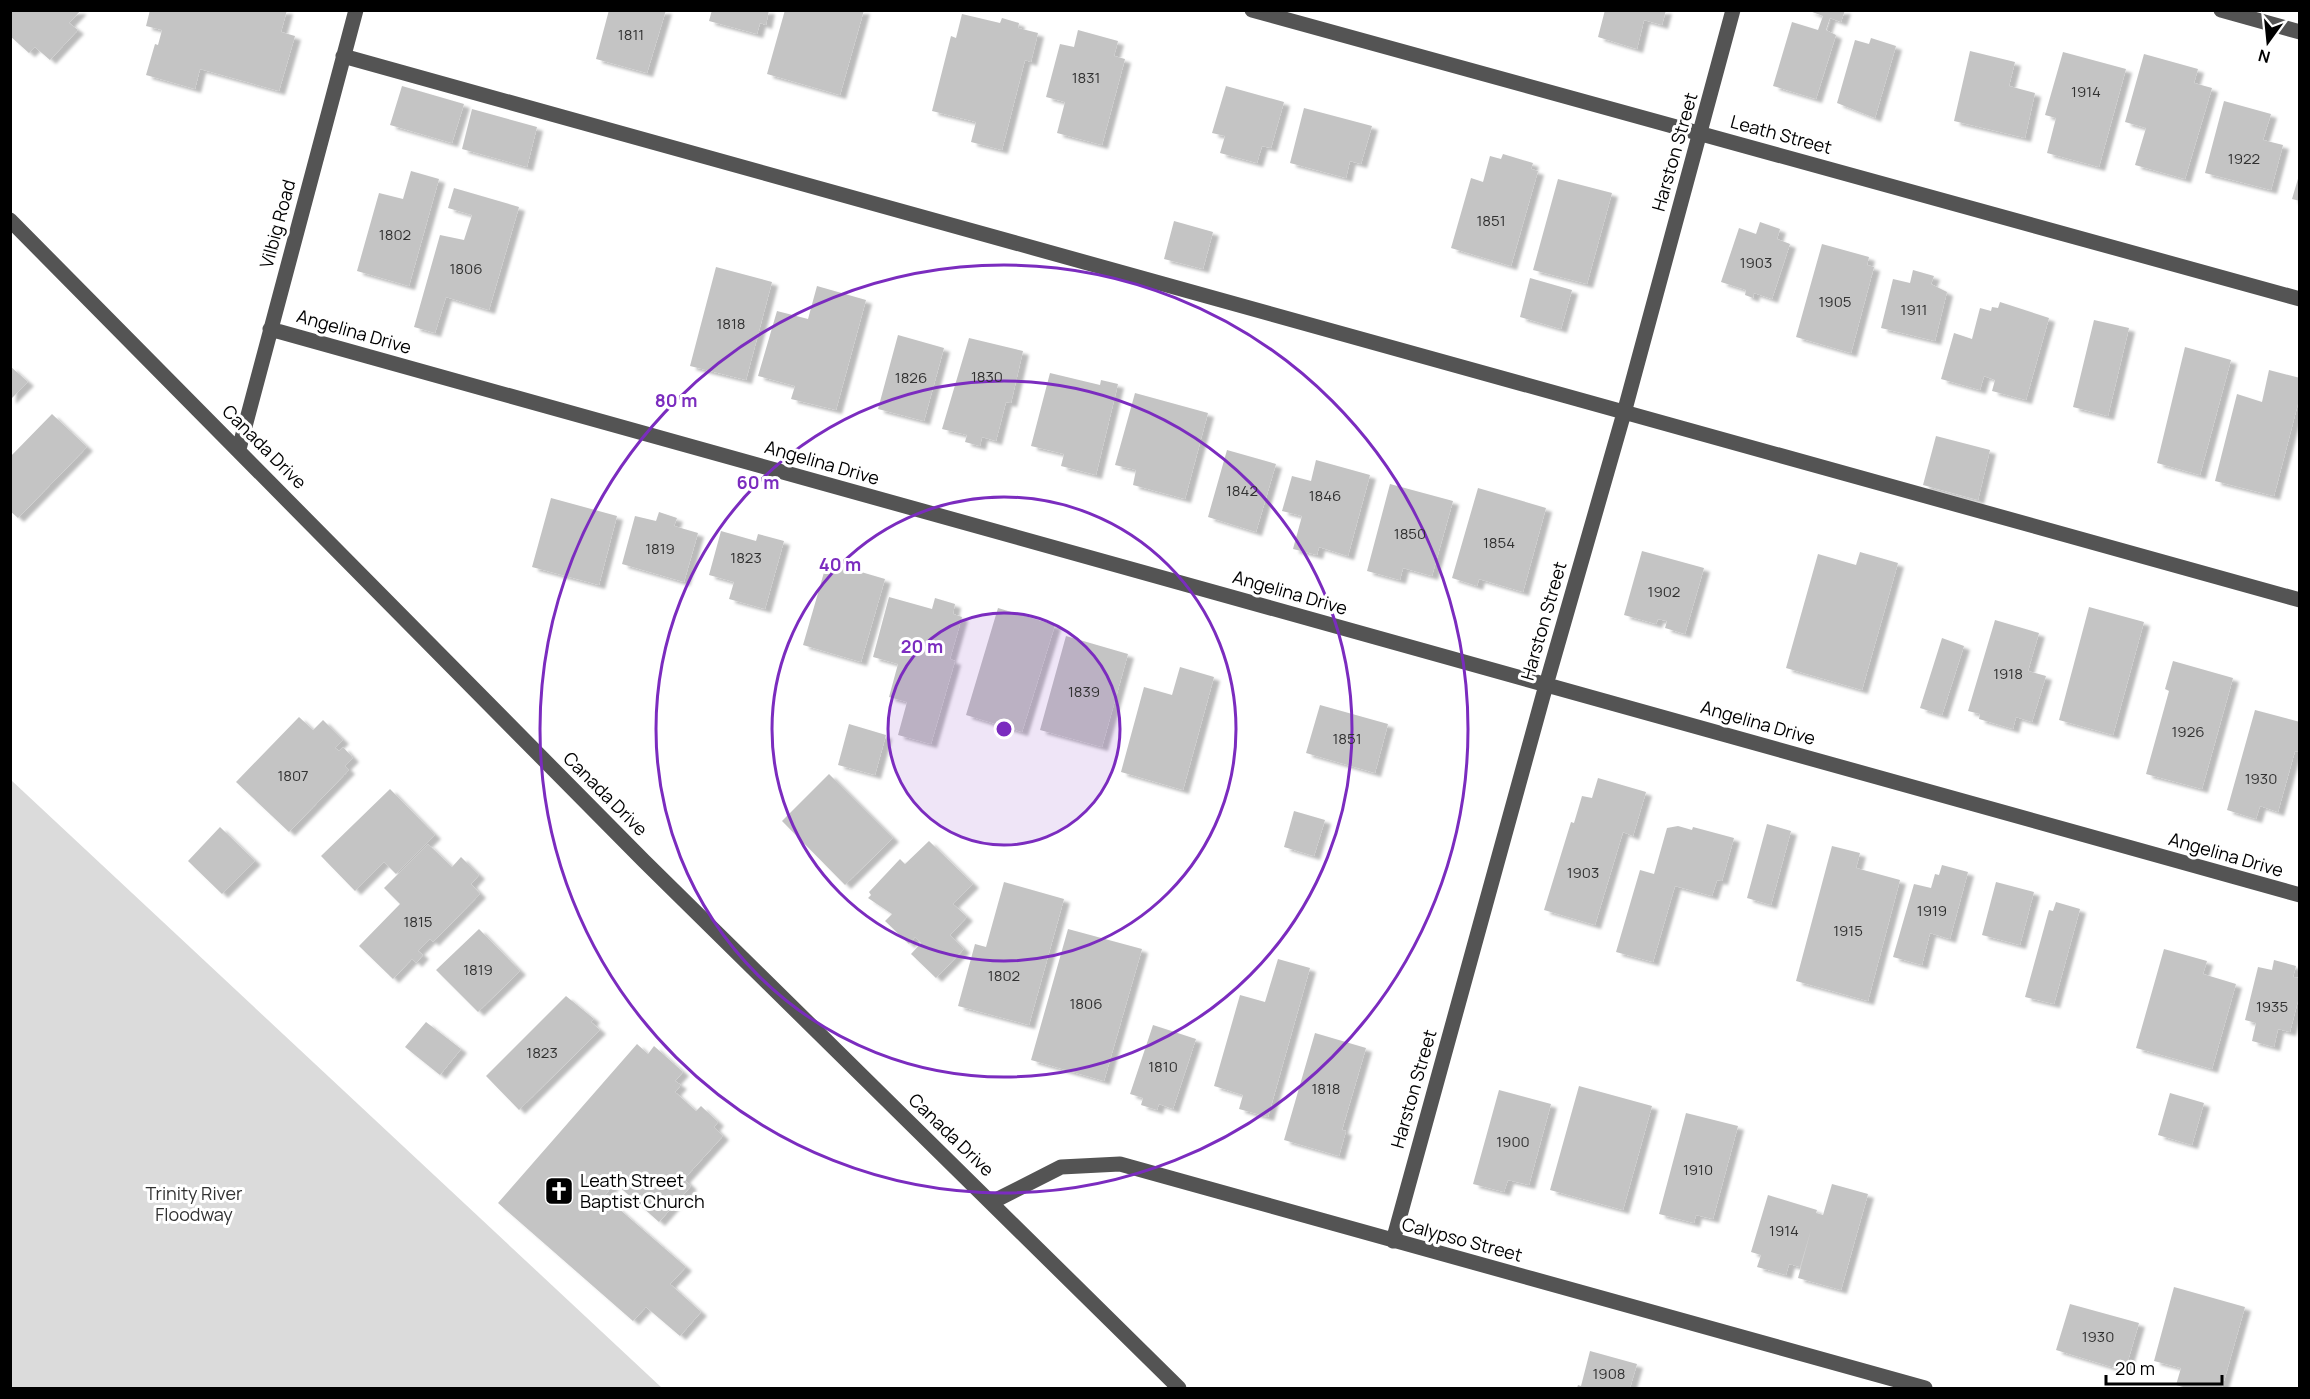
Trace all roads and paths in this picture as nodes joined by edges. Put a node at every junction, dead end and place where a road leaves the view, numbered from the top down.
1 (356, 10) edge
2 (1252, 10) edge
3 (1733, 10) edge
4 (2222, 10) edge
5 (2300, 32) edge
6 (343, 56) junction
7 (1699, 133) junction
8 (10, 220) edge
9 (2300, 299) edge
10 (270, 329) junction
11 (1624, 413) junction
12 (239, 449) junction
13 (2300, 600) edge
14 (1546, 685) junction
15 (2300, 895) edge
16 (992, 1202) junction
17 (1393, 1241) junction
18 (1179, 1389) edge
19 (1925, 1389) edge

1 - 6 street, Vilbig Road
2 - 7 street, Leath Street
3 - 7 street, Harston Street
4 - 5 street
6 - 10 street, Vilbig Road
6 - 11 street
7 - 9 street, Leath Street
7 - 11 street, Harston Street
8 - 12 street, Canada Drive
10 - 12 street, Vilbig Road
10 - 14 street, Angelina Drive
11 - 13 street
11 - 14 street, Harston Street
12 - 16 street, Canada Drive
14 - 15 street, Angelina Drive
14 - 17 street, Harston Street
16 - 17 street, Calypso Street
16 - 18 street, Canada Drive
17 - 19 street, Calypso Street

